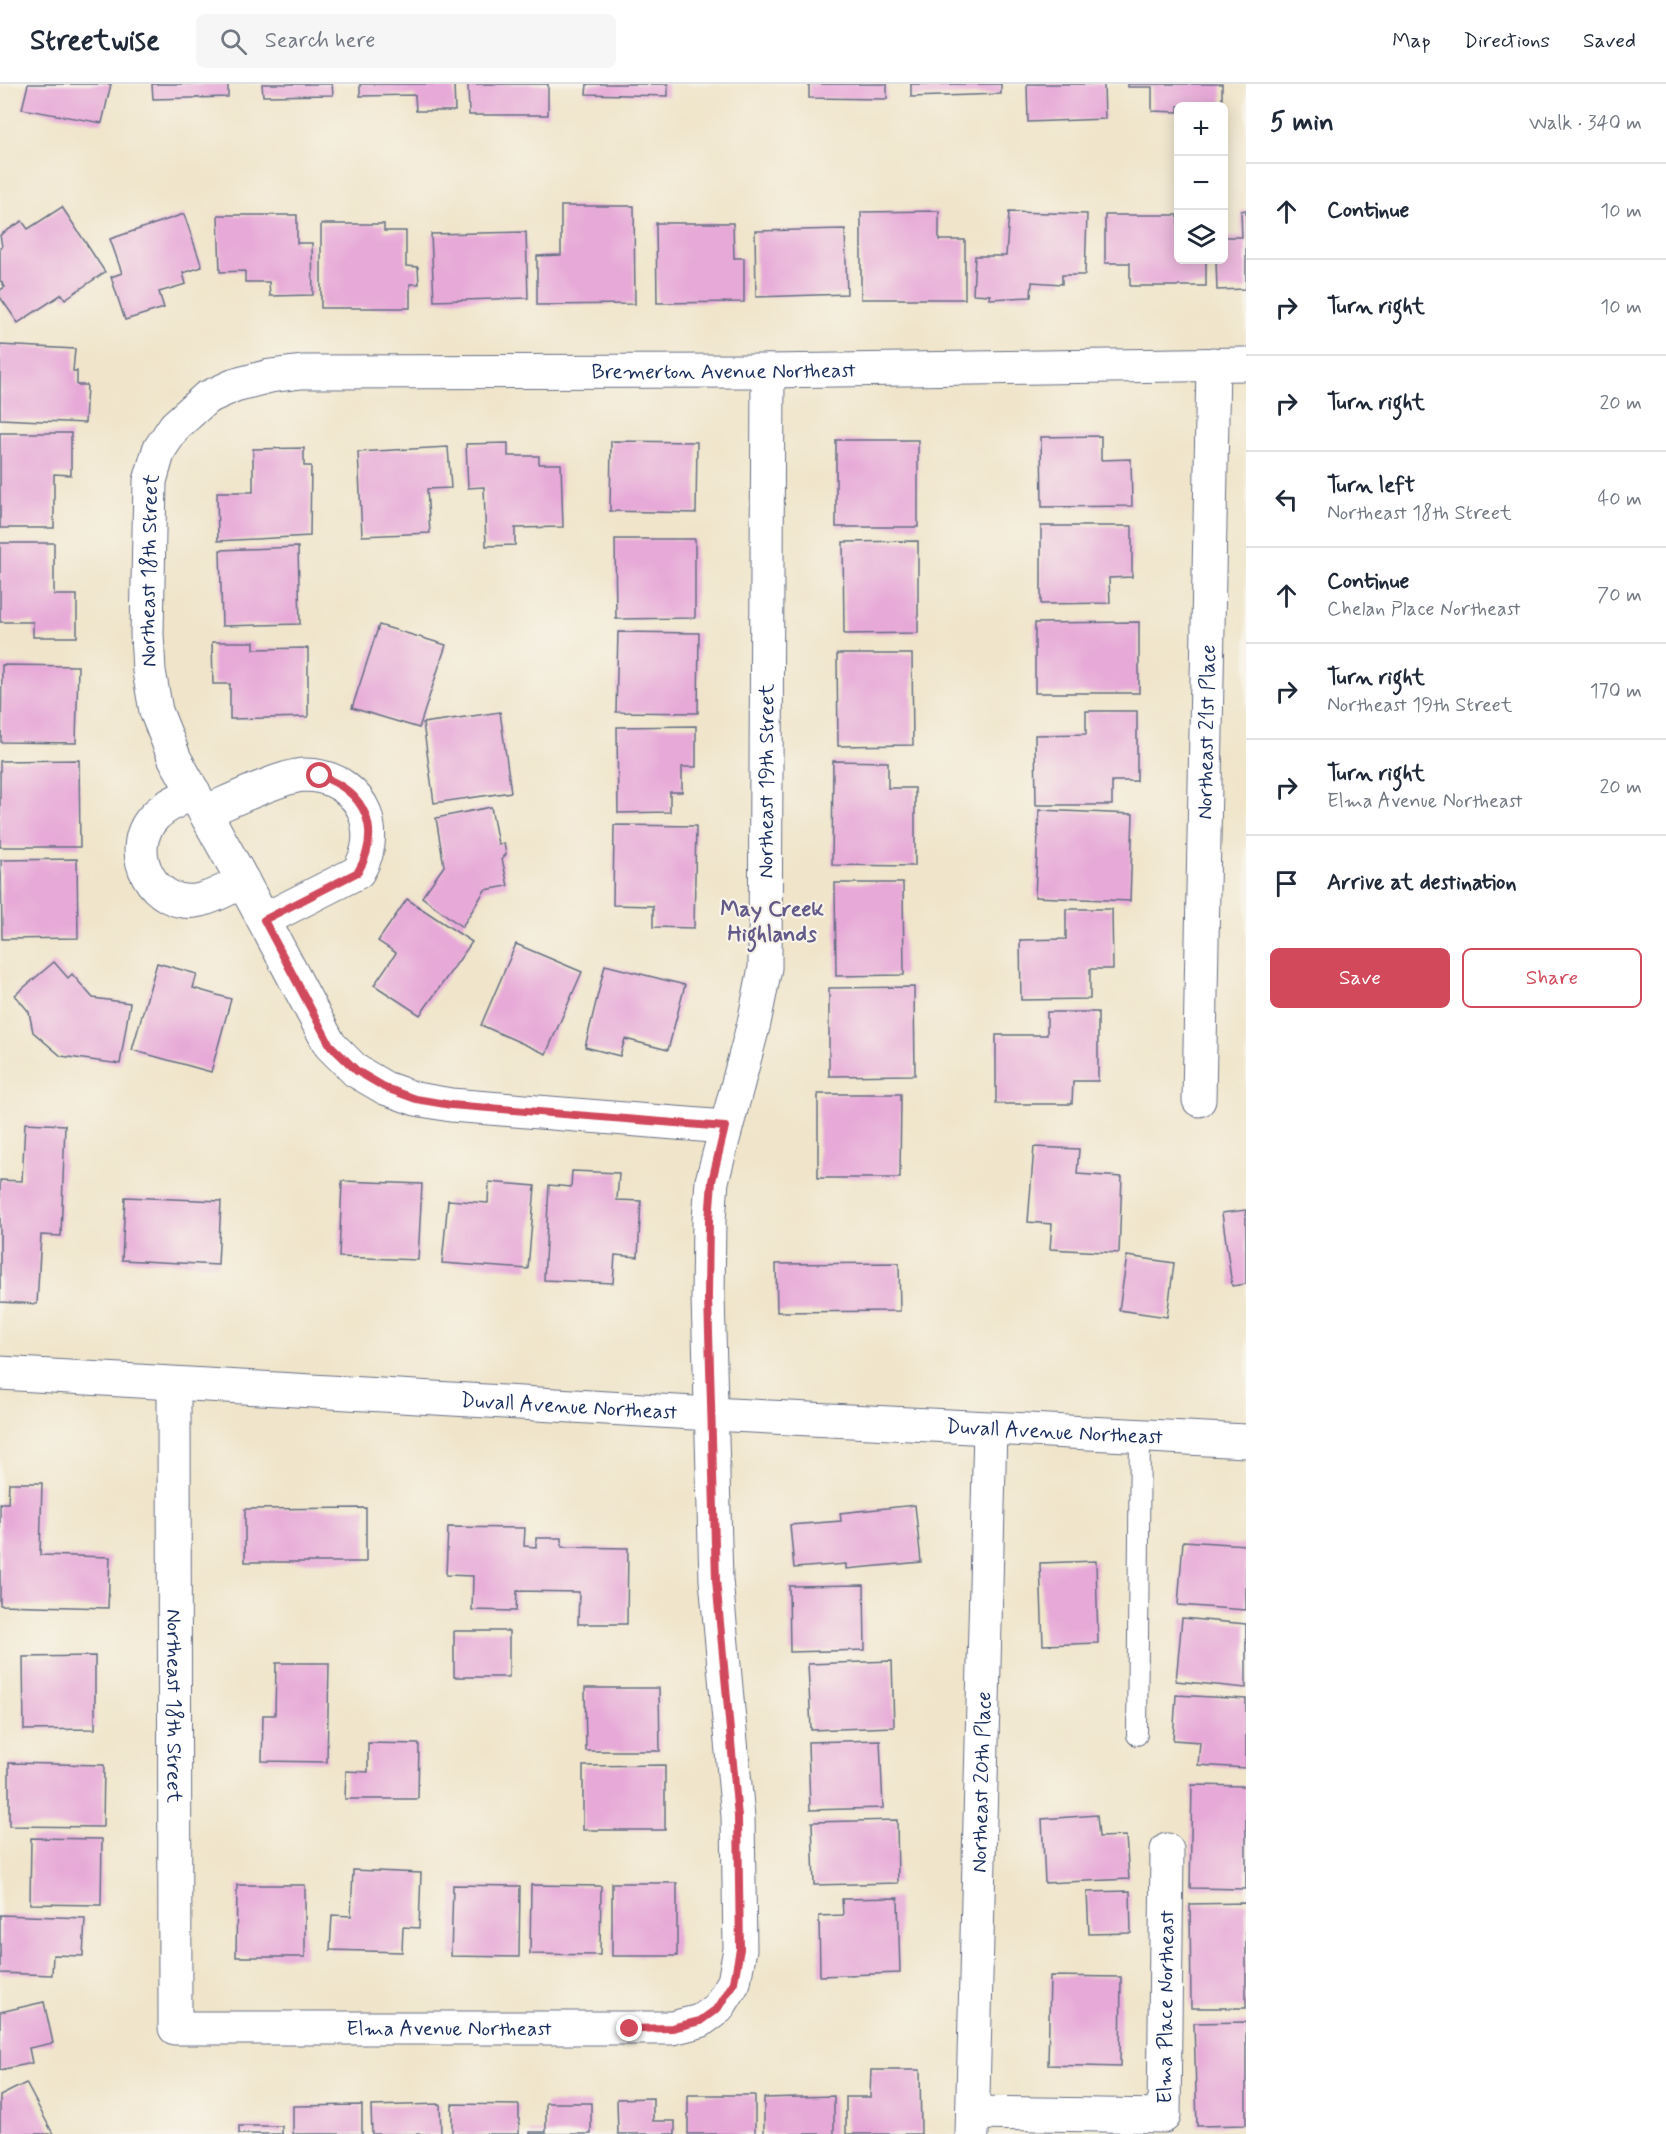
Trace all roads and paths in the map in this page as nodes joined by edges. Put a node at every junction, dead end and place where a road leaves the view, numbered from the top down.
1 (1213, 364) junction
2 (1246, 364) edge
3 (768, 371) junction
4 (206, 398) joint
5 (199, 802) junction
6 (243, 881) junction
7 (264, 920) junction
8 (1199, 1100) dead end
9 (725, 1127) junction
10 (0, 1373) edge
11 (174, 1384) junction
12 (711, 1414) junction
13 (990, 1429) junction
14 (1140, 1436) junction
15 (1246, 1441) edge
16 (1137, 1735) dead end
17 (1167, 1850) dead end
18 (718, 2008) joint
19 (175, 2028) joint
20 (973, 2123) edge

1 - 2 street, Bremerton Avenue Northeast
1 - 3 street, Bremerton Avenue Northeast
1 - 8 street, Northeast 21st Place
3 - 4 street, Bremerton Avenue Northeast
3 - 9 street, Northeast 19th Street
4 - 5 street, Northeast 18th Street
5 - 6 street, Northeast 18th Street
5 - 6 street
5 - 7 street
6 - 7 street, Northeast 18th Street
7 - 9 street, Northeast 18th Street
9 - 12 street, Northeast 19th Street
10 - 11 street, Duvall Avenue Northeast
11 - 12 street, Duvall Avenue Northeast
11 - 19 street, Northeast 18th Street
12 - 13 street, Duvall Avenue Northeast
12 - 18 street, Northeast 19th Street
13 - 14 street, Duvall Avenue Northeast
13 - 20 street, Northeast 20th Place
14 - 15 street, Duvall Avenue Northeast
14 - 16 lane
17 - 20 street, Elma Place Northeast
18 - 19 street, Elma Avenue Northeast

